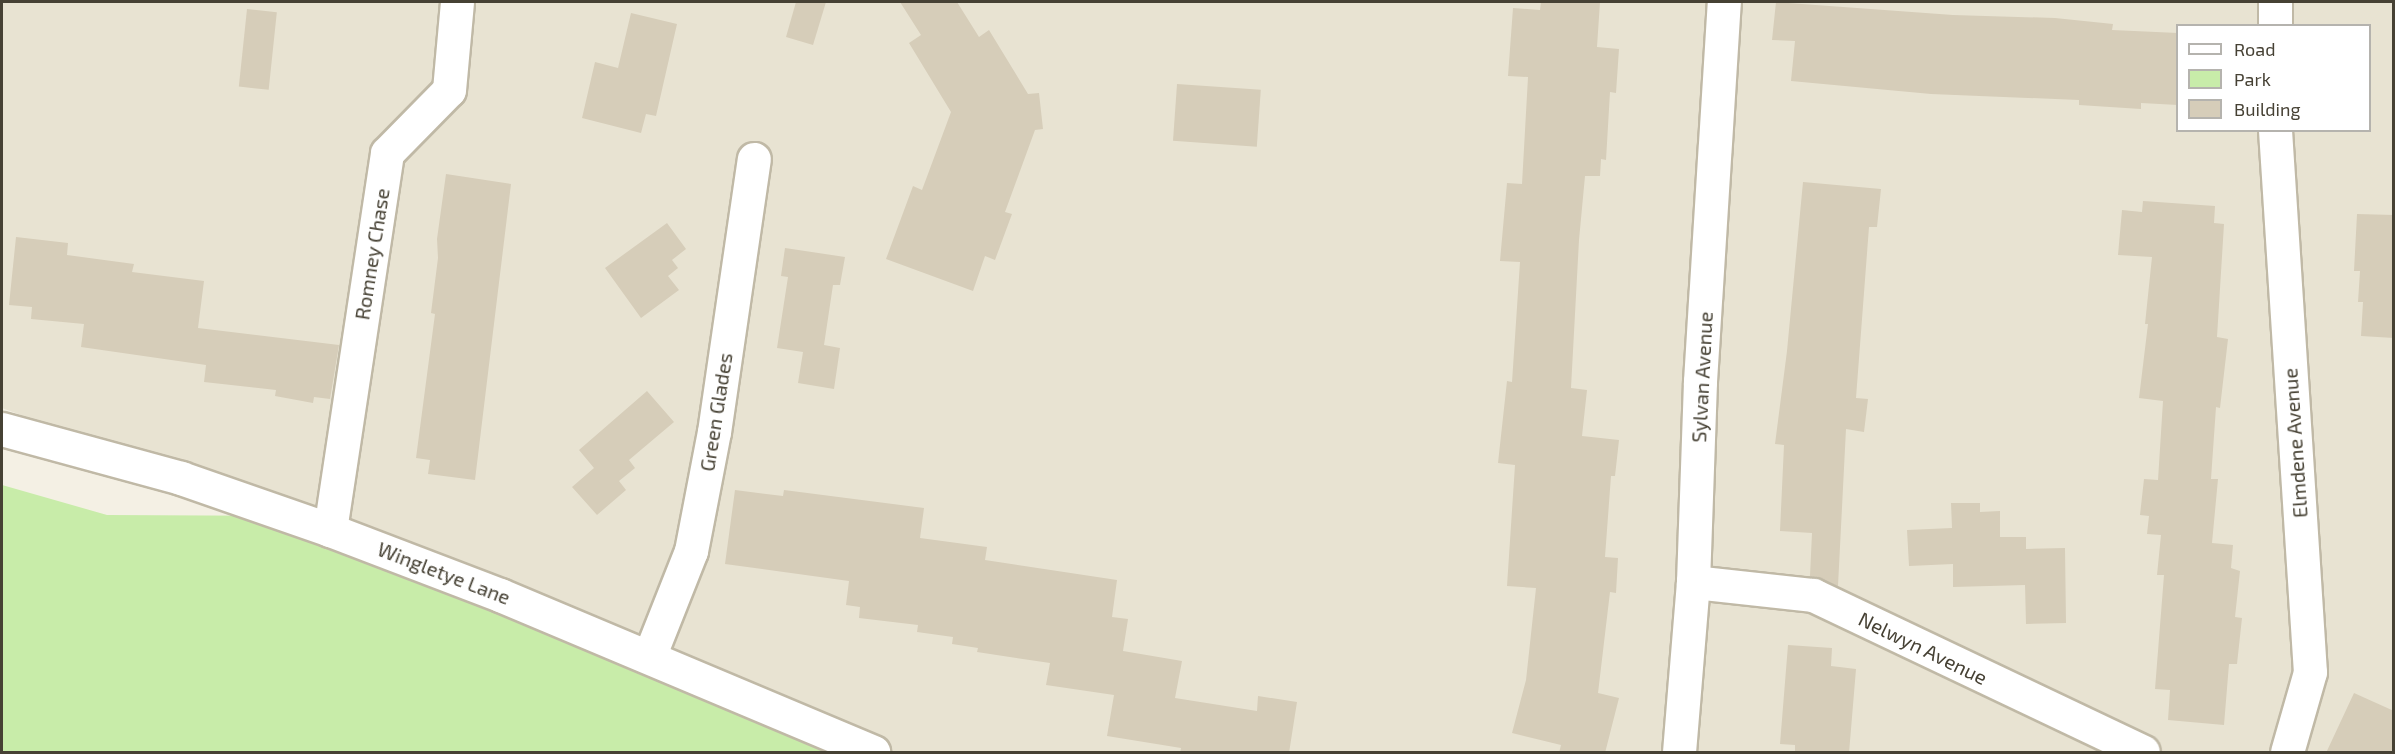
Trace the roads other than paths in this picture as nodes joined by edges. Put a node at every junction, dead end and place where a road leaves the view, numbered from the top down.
1 (457, 2) edge
2 (1724, 2) edge
3 (2275, 2) edge
4 (2274, 24) edge
5 (2275, 132) edge
6 (754, 159) dead end
7 (2, 429) edge
8 (330, 530) junction
9 (1693, 582) junction
10 (649, 657) junction
11 (873, 753) edge
12 (1679, 753) edge
13 (2143, 753) edge
14 (2288, 753) edge

1 - 8 street, Romney Chase
2 - 9 street, Sylvan Avenue
3 - 4 street
5 - 14 street, Elmdene Avenue
6 - 10 street, Green Glades
7 - 8 street, Wingletye Lane
8 - 10 street, Wingletye Lane
9 - 12 street, Sylvan Avenue
9 - 13 street, Nelwyn Avenue
10 - 11 street, Wingletye Lane

